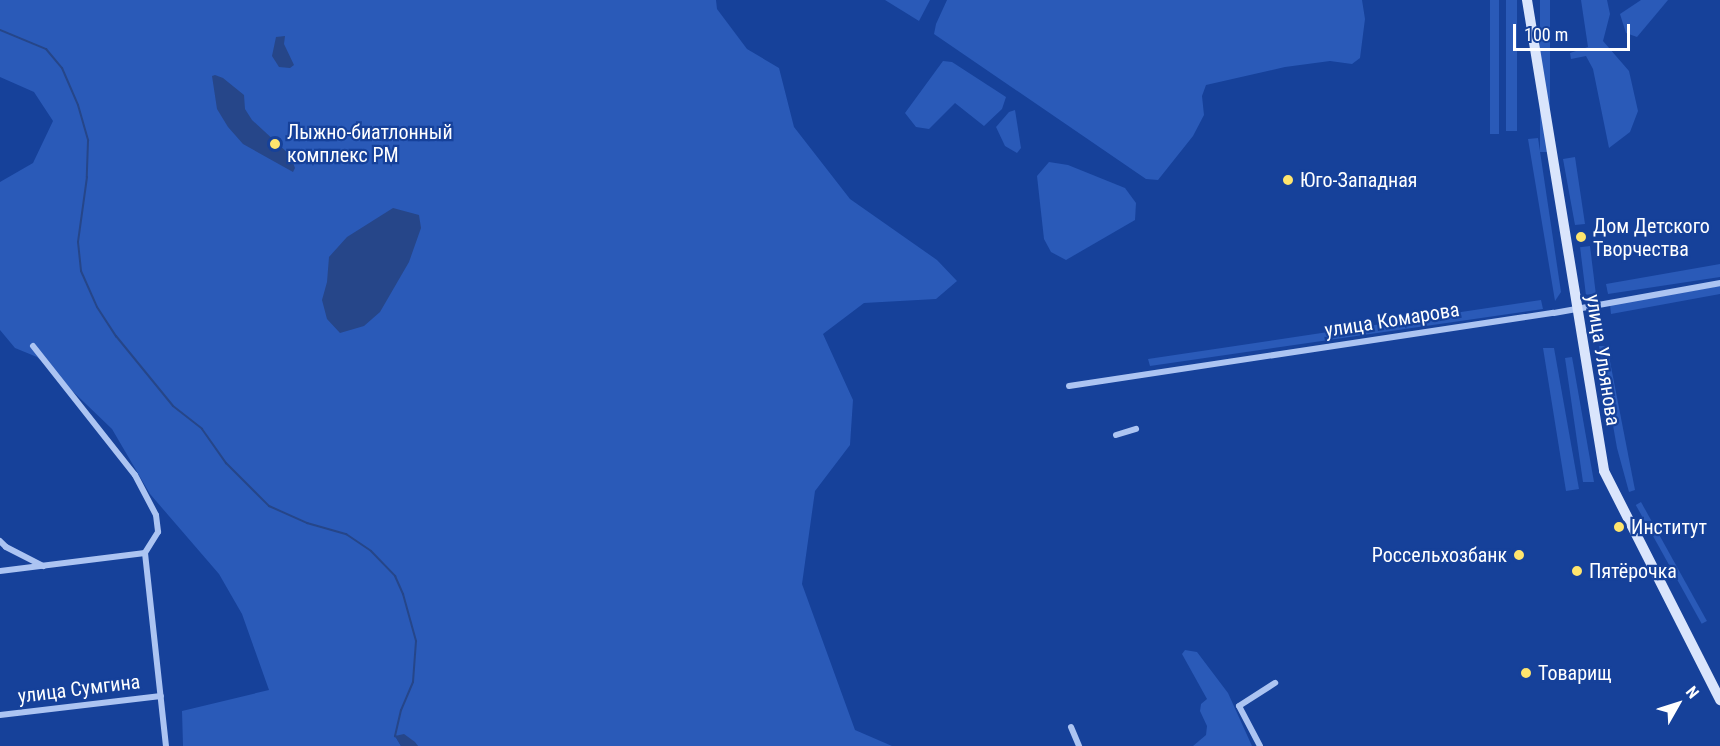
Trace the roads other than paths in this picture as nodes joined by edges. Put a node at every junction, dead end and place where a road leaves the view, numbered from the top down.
1 (1527, 0) edge
2 (1720, 282) edge
3 (1577, 308) junction
4 (33, 346) dead end
5 (1069, 386) dead end
6 (1136, 429) dead end
7 (1116, 435) dead end
8 (0, 541) edge
9 (145, 553) junction
10 (44, 566) junction
11 (0, 571) edge
12 (1275, 682) dead end
13 (161, 696) junction
14 (1720, 700) edge
15 (0, 715) edge
16 (1071, 727) dead end
17 (166, 746) edge
18 (1079, 746) edge
19 (1260, 746) edge

1 - 3 main road, улица Ульянова
2 - 3 street, улица Комарова
3 - 5 street, улица Комарова
3 - 14 main road, улица Ульянова
4 - 9 street
6 - 7 street
8 - 10 street
9 - 10 street
9 - 13 street
10 - 11 street
12 - 19 street
13 - 15 street, улица Сумгина
13 - 17 street
16 - 18 street

